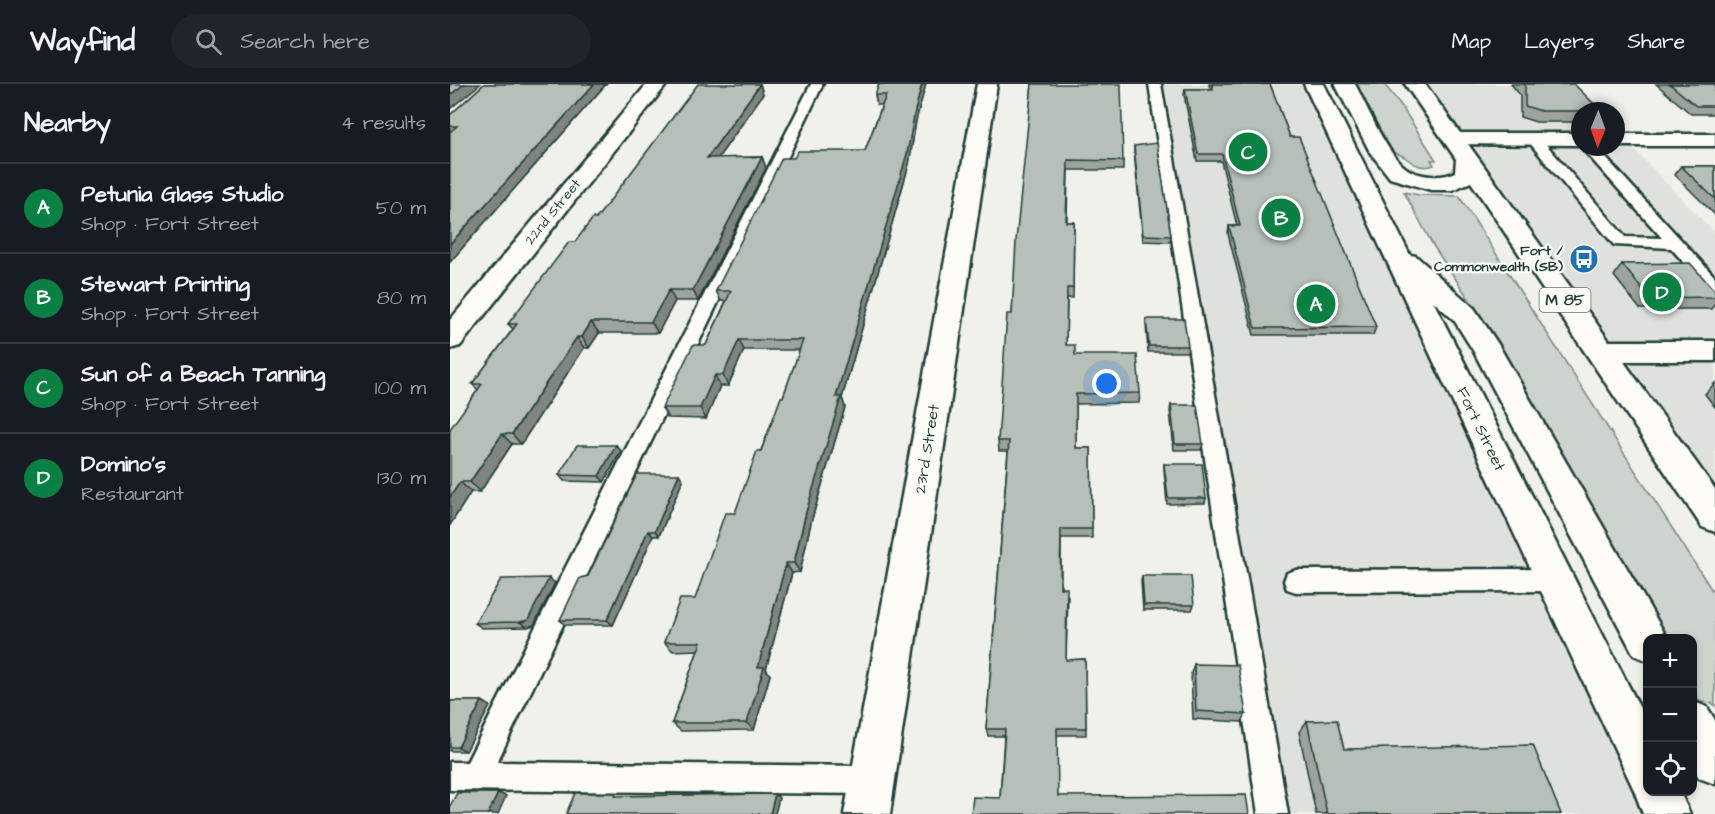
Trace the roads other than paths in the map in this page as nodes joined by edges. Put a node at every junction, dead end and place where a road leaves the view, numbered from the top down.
1 (657, 84) edge
2 (817, 84) edge
3 (987, 84) edge
4 (1155, 84) edge
5 (1314, 84) edge
6 (1346, 84) edge
7 (1416, 89) edge
8 (1625, 137) edge
9 (1534, 140) junction
10 (1571, 140) edge
11 (1715, 140) edge
12 (1461, 148) junction
13 (1596, 156) edge
14 (1675, 243) junction
15 (1395, 251) junction
16 (1715, 287) edge
17 (450, 339) edge
18 (1601, 351) junction
19 (1715, 351) edge
20 (1715, 517) edge
21 (1553, 580) junction
22 (1296, 581) dead end
23 (1643, 635) edge
24 (1697, 731) edge
25 (1715, 762) edge
26 (1643, 765) edge
27 (463, 776) edge
28 (872, 780) junction
29 (1658, 796) edge
30 (867, 814) edge
31 (1273, 814) edge
32 (1668, 814) edge

1 - 17 main road, 22nd Street
2 - 27 lane
3 - 28 main road, 23rd Street
4 - 31 lane
5 - 15 main road, Fort Street
6 - 12 main road
7 - 12 main road, M 85
8 - 11 main road
9 - 10 main road
9 - 12 main road
9 - 14 lane
12 - 18 main road, M 85
13 - 14 lane
14 - 16 lane
15 - 21 main road, Fort Street
15 - 23 main road
18 - 19 main road
18 - 20 main road, M 85
21 - 22 lane
21 - 26 main road, Fort Street
24 - 25 main road
27 - 28 lane
28 - 30 main road, 23rd Street
29 - 32 main road

